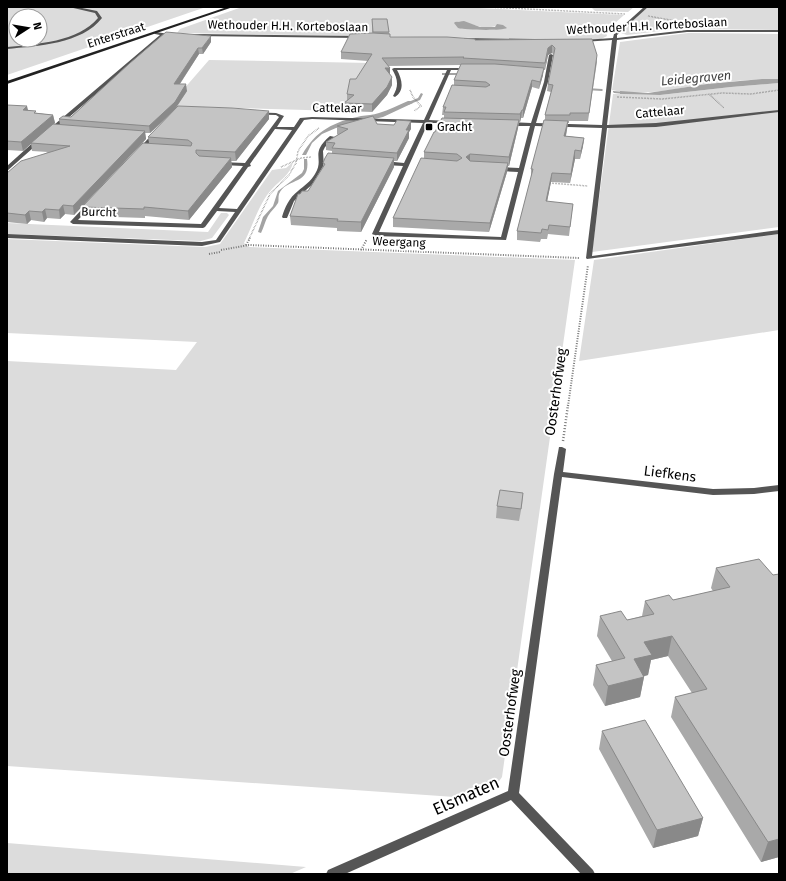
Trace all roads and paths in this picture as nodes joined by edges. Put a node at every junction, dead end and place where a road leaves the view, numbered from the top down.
1 (71, 7) edge
2 (231, 7) edge
3 (488, 7) edge
4 (646, 7) edge
5 (618, 13) dead end
6 (779, 32) edge
7 (159, 34) junction
8 (175, 35) edge
9 (191, 35) edge
10 (363, 38) edge
11 (458, 39) edge
12 (615, 39) junction
13 (538, 40) edge
14 (577, 41) edge
15 (7, 48) edge
16 (551, 55) edge
17 (473, 69) edge
18 (449, 72) junction
19 (7, 83) edge
20 (442, 88) junction
21 (449, 89) edge
22 (779, 90) edge
23 (710, 95) junction
24 (395, 96) dead end
25 (413, 97) dead end
26 (609, 97) junction
27 (418, 103) dead end
28 (779, 110) edge
29 (733, 116) junction
30 (320, 118) junction
31 (427, 122) junction
32 (458, 122) edge
33 (503, 124) edge
34 (534, 125) junction
35 (604, 127) junction
36 (275, 128) junction
37 (52, 129) junction
38 (294, 129) junction
39 (60, 130) edge
40 (144, 136) edge
41 (152, 137) junction
42 (332, 137) edge
43 (142, 148) junction
44 (150, 149) edge
45 (296, 158) junction
46 (320, 158) junction
47 (328, 159) edge
48 (214, 162) edge
49 (376, 162) edge
50 (416, 163) dead end
51 (408, 164) junction
52 (249, 165) junction
53 (492, 168) edge
54 (7, 169) edge
55 (521, 170) junction
56 (542, 183) edge
57 (597, 187) junction
58 (216, 209) junction
59 (238, 211) junction
60 (285, 217) dead end
61 (779, 232) edge
62 (7, 236) edge
63 (213, 243) junction
64 (246, 245) junction
65 (589, 258) junction
66 (562, 449) joint
67 (558, 474) junction
68 (779, 488) edge
69 (513, 794) junction
70 (332, 874) edge
71 (589, 874) edge

1 - 15 street
2 - 7 main road, Enterstraat
3 - 5 path
4 - 12 street
6 - 12 street, Wethouder H.H. Korteboslaan
7 - 8 street
7 - 19 main road, Enterstraat
7 - 37 street
9 - 10 street, Wethouder H.H. Korteboslaan
11 - 13 street
12 - 14 street, Wethouder H.H. Korteboslaan
12 - 26 street
16 - 34 street
17 - 18 street
18 - 20 street
18 - 24 street
20 - 21 street
20 - 31 street
22 - 23 path
23 - 26 path
23 - 29 path
25 - 27 path
26 - 35 street
28 - 29 street, Cattelaar
29 - 35 street, Cattelaar
30 - 31 street, Cattelaar
30 - 38 street, Cattelaar
30 - 45 path
31 - 32 street, Cattelaar
31 - 51 street
33 - 34 street, Cattelaar
34 - 35 street, Cattelaar
34 - 55 street
35 - 57 street
36 - 38 street
36 - 41 street, Burcht
36 - 52 street, Burcht
37 - 39 street
37 - 54 street
38 - 59 street, Cattelaar
40 - 41 street
41 - 43 street, Burcht
42 - 46 street
43 - 44 street
43 - 58 street, Burcht
45 - 46 path
45 - 64 path
46 - 47 street
46 - 60 street
48 - 52 street
49 - 51 street
50 - 51 street
51 - 55 street
52 - 58 street, Burcht
53 - 55 street
56 - 57 path
57 - 65 street
58 - 59 street
59 - 63 street, Cattelaar
61 - 65 street
62 - 63 street
63 - 64 path, Weergang
64 - 65 path, Weergang
65 - 66 path, Oosterhofweg
66 - 67 street, Oosterhofweg
67 - 68 street, Liefkens
67 - 69 street, Oosterhofweg
69 - 70 street, Elsmaten
69 - 71 street, Elsmaten

